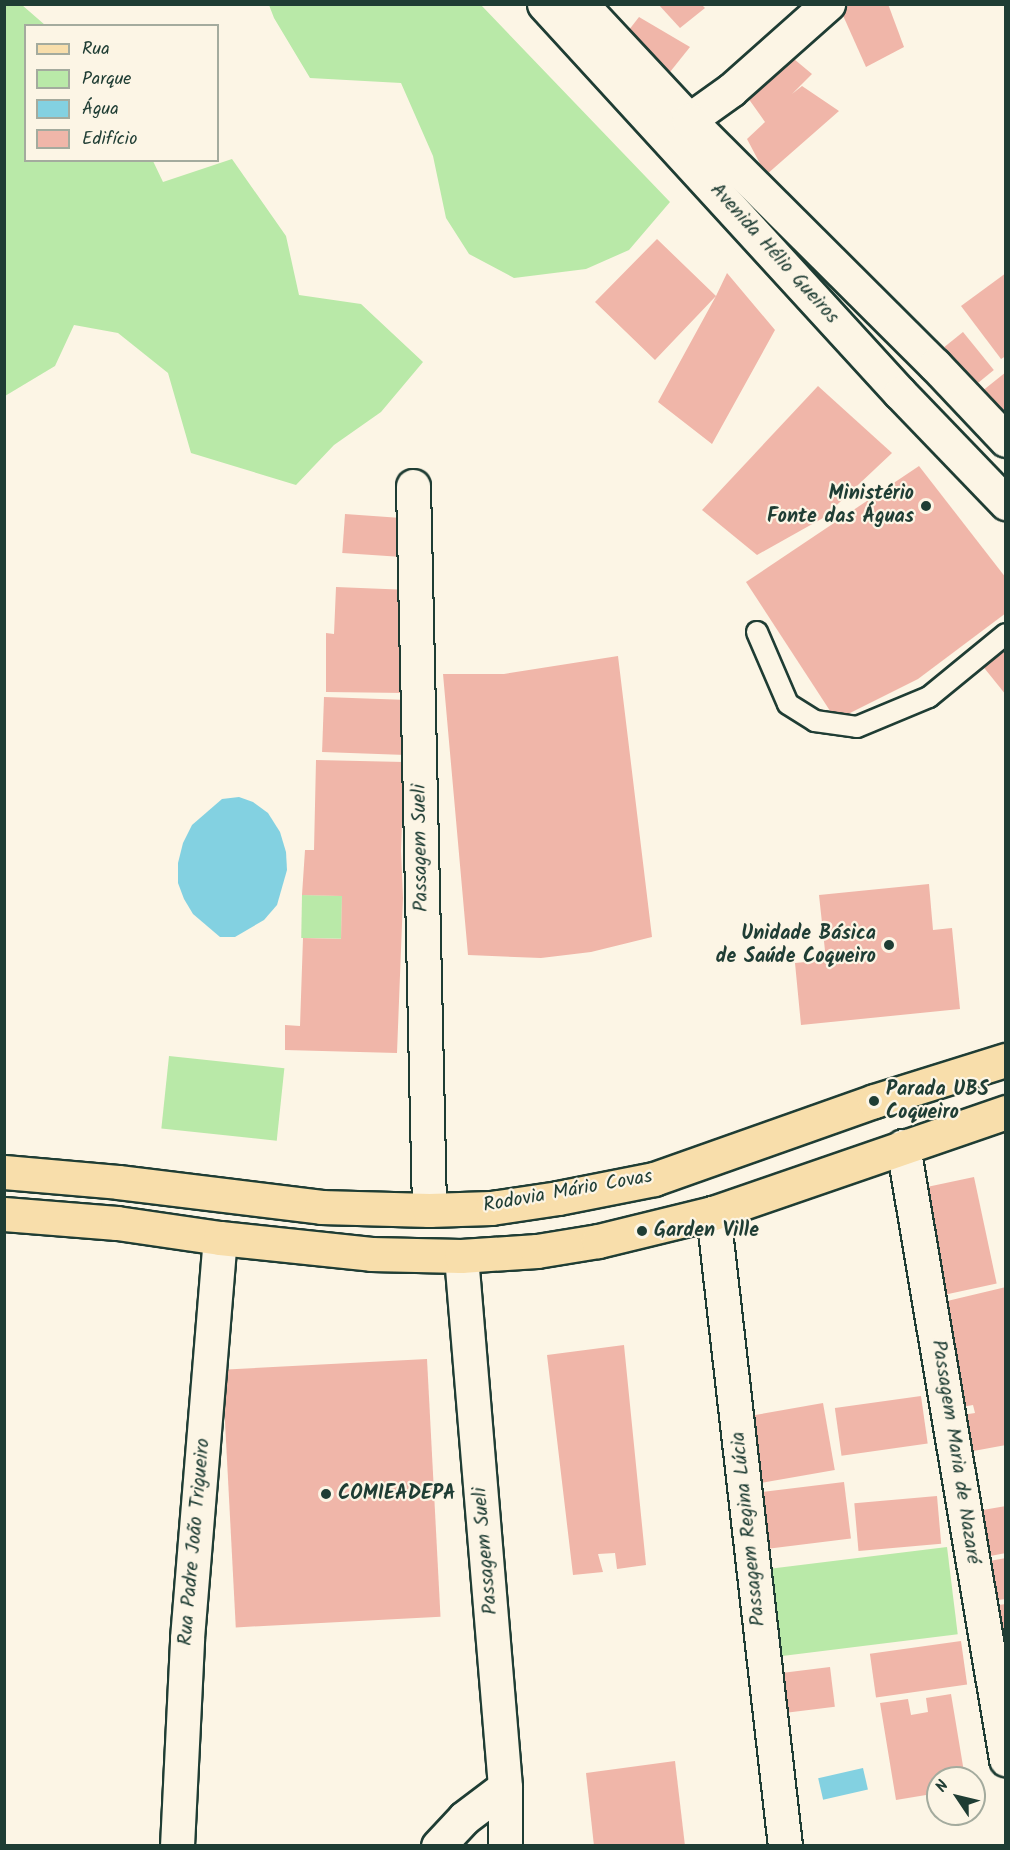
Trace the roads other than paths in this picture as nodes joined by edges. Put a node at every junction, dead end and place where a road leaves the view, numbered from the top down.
1 (544, 4) edge
2 (828, 4) edge
3 (583, 5) edge
4 (689, 120) junction
5 (1005, 440) edge
6 (413, 486) dead end
7 (1005, 503) edge
8 (757, 632) dead end
9 (1005, 634) edge
10 (1005, 1060) edge
11 (1005, 1112) edge
12 (903, 1146) junction
13 (4, 1172) edge
14 (429, 1210) junction
15 (713, 1213) junction
16 (4, 1214) edge
17 (220, 1238) junction
18 (461, 1256) junction
19 (1005, 1759) edge
20 (505, 1787) junction
21 (177, 1845) edge
22 (438, 1845) edge
23 (506, 1845) edge
24 (785, 1845) edge

1 - 7 street, Avenida Hélio Gueiros
2 - 4 street
3 - 4 street, Avenida Hélio Gueiros
4 - 5 street, Avenida Hélio Gueiros
6 - 14 street, Passagem Sueli
8 - 9 lane
10 - 14 main road, Rodovia Mário Covas
11 - 12 main road
12 - 15 main road
12 - 19 street, Passagem Maria de Nazaré
13 - 14 main road, Rodovia Mário Covas
15 - 18 main road
15 - 24 street, Passagem Regina Lúcia
16 - 17 main road
17 - 18 main road
17 - 21 street, Rua Padre João Trigueiro
18 - 20 street, Passagem Sueli
20 - 22 street
20 - 23 street, Passagem Sueli

